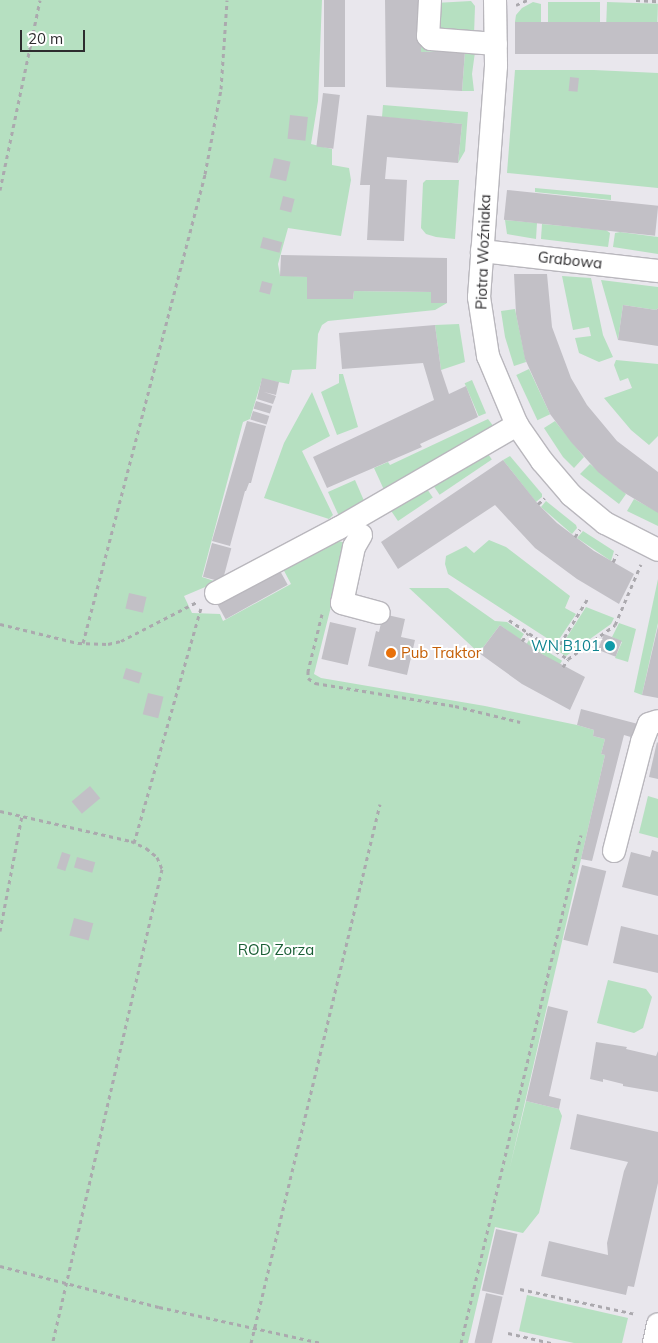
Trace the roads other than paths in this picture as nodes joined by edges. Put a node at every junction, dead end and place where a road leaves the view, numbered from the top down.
1 (430, 0) edge
2 (504, 6) edge
3 (496, 44) junction
4 (482, 251) junction
5 (658, 271) edge
6 (517, 425) junction
7 (360, 535) dead end
8 (650, 556) edge
9 (216, 593) dead end
10 (379, 612) dead end
11 (658, 721) edge
12 (614, 851) dead end
13 (658, 1324) edge
14 (654, 1343) edge

1 - 3 street
2 - 3 street, Piotra Woźniaka
3 - 4 street, Piotra Woźniaka
4 - 5 street, Grabowa
4 - 6 street, Piotra Woźniaka
6 - 8 street, Piotra Woźniaka
6 - 9 street
7 - 10 street
11 - 12 street
13 - 14 street

